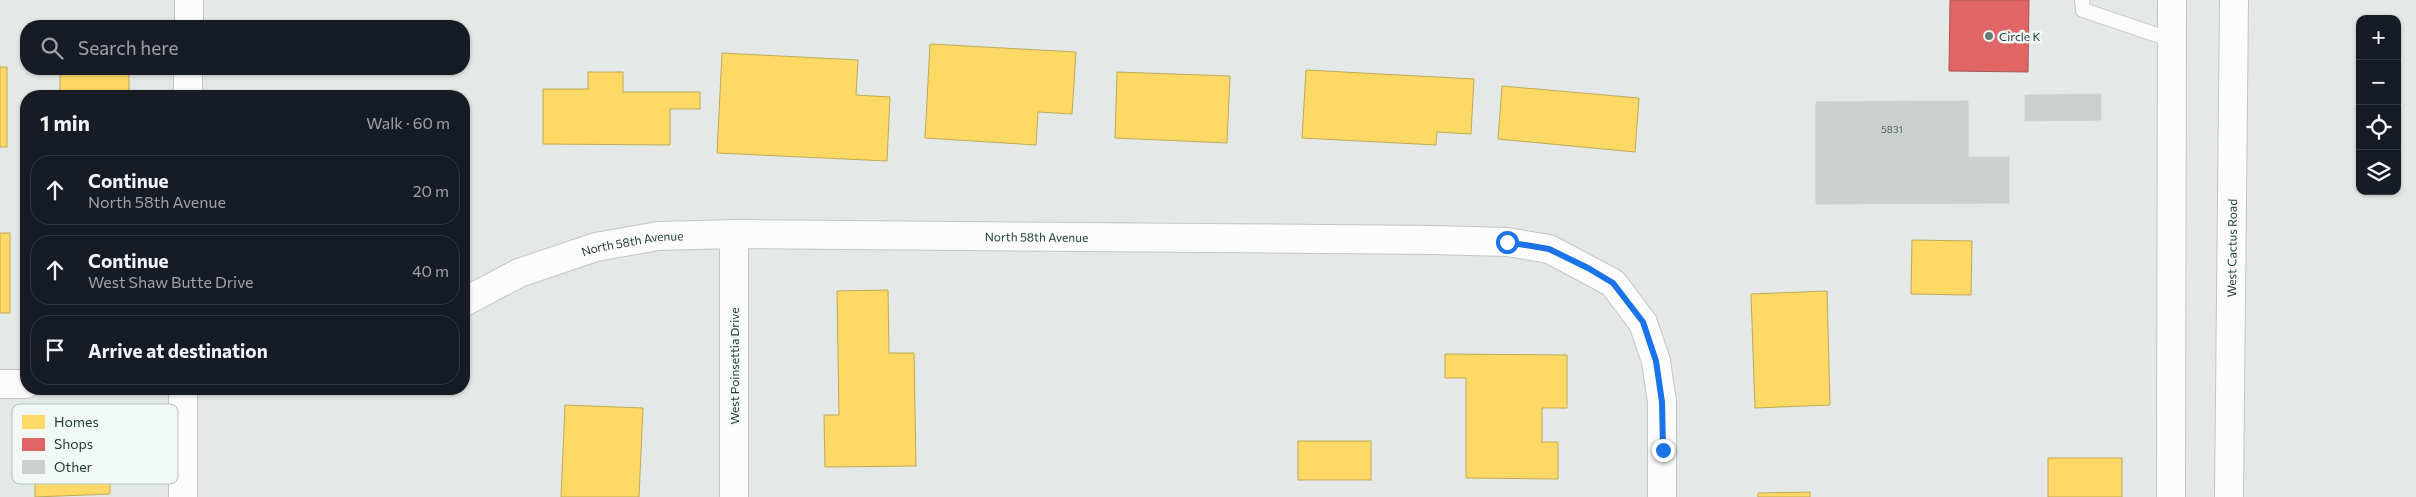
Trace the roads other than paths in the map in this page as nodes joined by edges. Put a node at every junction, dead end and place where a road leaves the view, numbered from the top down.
1 (189, 0) edge
2 (2082, 0) edge
3 (2172, 0) edge
4 (2234, 0) edge
5 (188, 20) edge
6 (2172, 40) junction
7 (188, 75) edge
8 (188, 90) edge
9 (734, 234) junction
10 (470, 299) edge
11 (0, 384) edge
12 (20, 384) edge
13 (183, 395) edge
14 (183, 497) edge
15 (734, 497) edge
16 (1662, 497) edge
17 (2171, 497) edge
18 (2229, 497) edge

1 - 5 street
2 - 6 lane
3 - 6 street
4 - 18 street, West Cactus Road
6 - 17 street
7 - 8 street
9 - 10 street, North 58th Avenue
9 - 15 street, West Poinsettia Drive
9 - 16 street, North 58th Avenue
11 - 12 street
13 - 14 street

